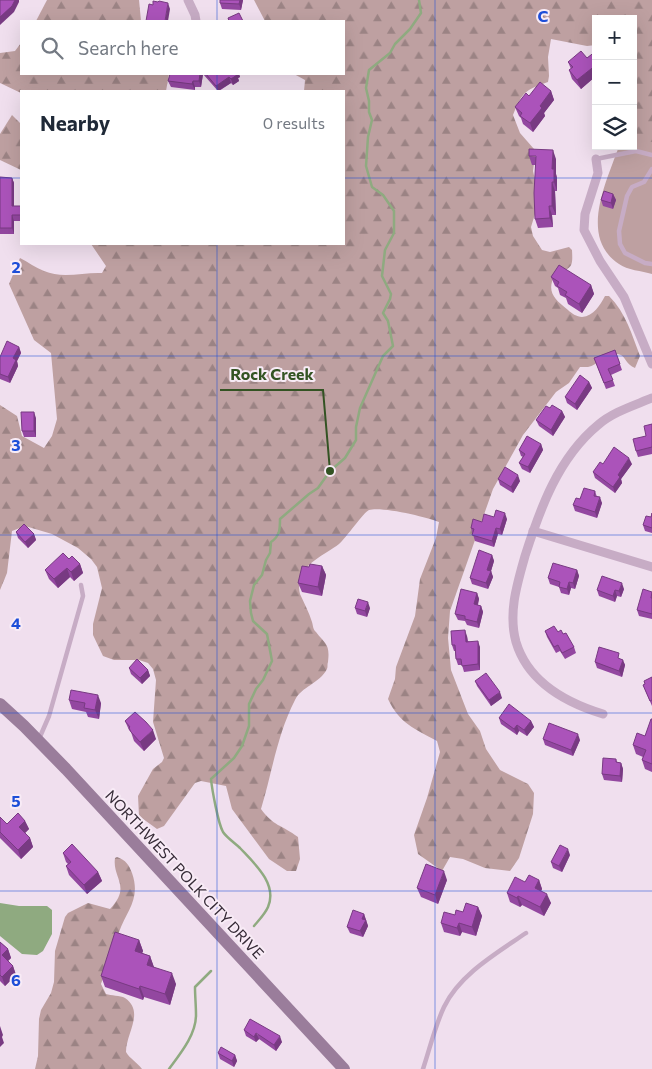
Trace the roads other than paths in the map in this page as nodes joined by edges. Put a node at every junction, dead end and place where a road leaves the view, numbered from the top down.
1 (188, 0) edge
2 (196, 20) edge
3 (652, 155) edge
4 (596, 159) joint
5 (652, 169) edge
6 (652, 264) edge
7 (652, 364) edge
8 (652, 398) edge
9 (533, 531) junction
10 (652, 567) edge
11 (81, 585) dead end
12 (0, 704) edge
13 (603, 714) dead end
14 (38, 740) junction
15 (526, 933) dead end
16 (344, 1069) edge
17 (424, 1069) edge

1 - 2 street
3 - 4 lane
4 - 7 street
5 - 6 lane
8 - 9 street
9 - 10 street
9 - 13 street
11 - 14 lane
12 - 14 street, NORTHWEST POLK CITY DRIVE
14 - 16 street, NORTHWEST POLK CITY DRIVE
15 - 17 lane

